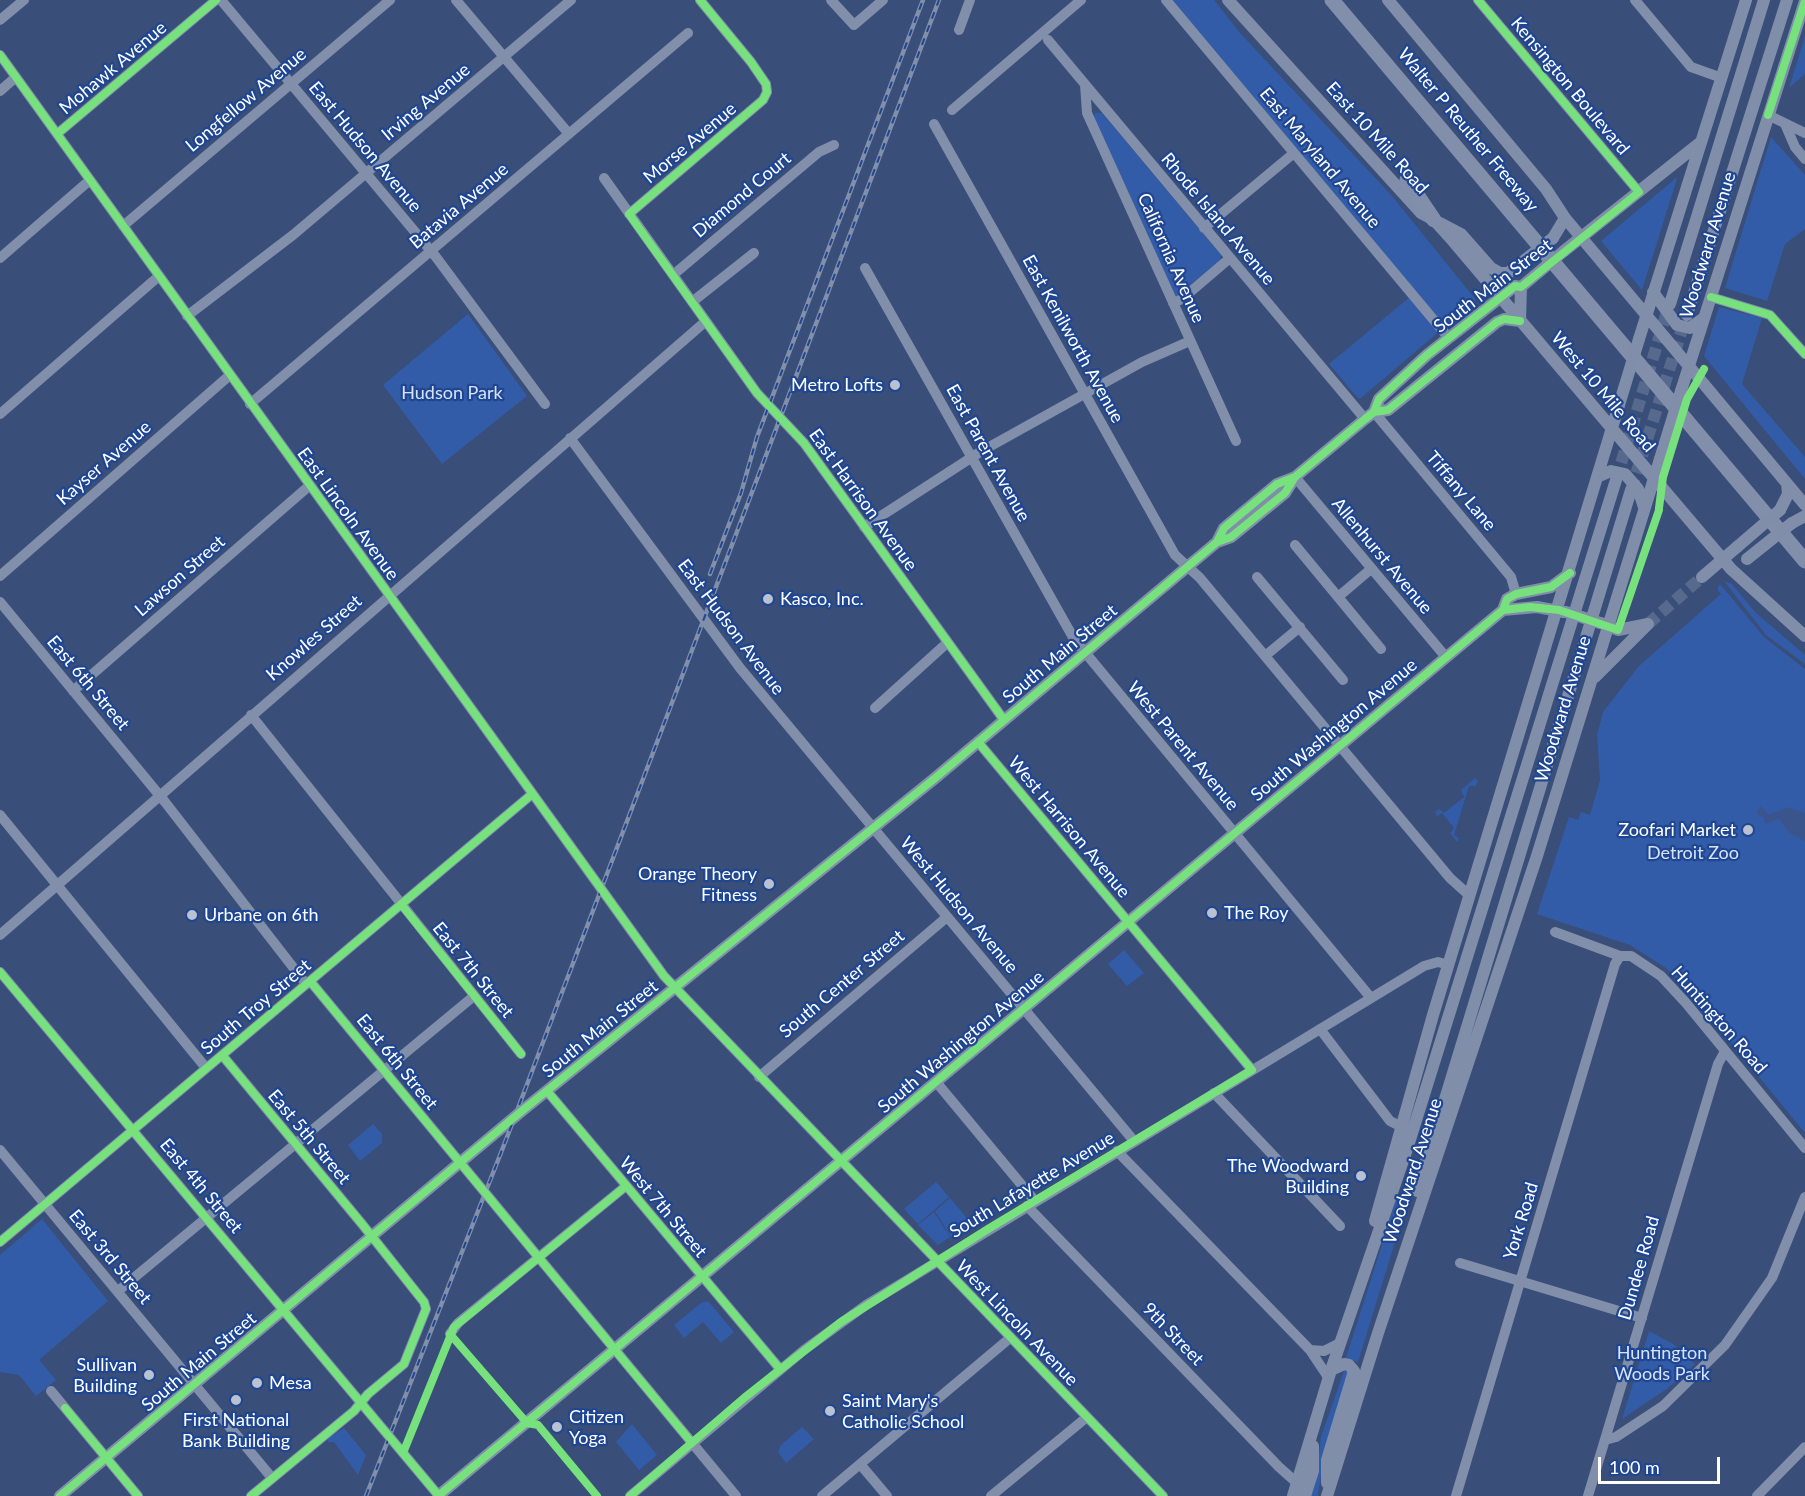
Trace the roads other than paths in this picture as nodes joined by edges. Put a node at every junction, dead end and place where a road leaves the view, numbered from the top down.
1 (24, 0) edge
2 (216, 0) edge
3 (221, 0) edge
4 (390, 0) edge
5 (456, 0) edge
6 (571, 0) edge
7 (700, 0) edge
8 (831, 0) edge
9 (883, 0) edge
10 (970, 0) edge
11 (1081, 0) edge
12 (1166, 0) edge
13 (1332, 0) edge
14 (1388, 0) edge
15 (1478, 0) edge
16 (1635, 0) edge
17 (1746, 0) edge
18 (1764, 0) edge
19 (1787, 0) edge
20 (1805, 1) edge
21 (1228, 2) edge
22 (0, 20) edge
23 (959, 30) dead end
24 (688, 33) dead end
25 (1048, 40) dead end
26 (0, 55) edge
27 (504, 57) junction
28 (16, 77) junction
29 (1722, 78) junction
30 (291, 84) junction
31 (1084, 85) junction
32 (0, 91) edge
33 (952, 110) dead end
34 (1768, 115) junction
35 (934, 124) dead end
36 (1785, 124) junction
37 (1805, 133) edge
38 (57, 134) junction
39 (569, 134) junction
40 (1702, 141) junction
41 (834, 145) dead end
42 (1294, 153) junction
43 (1805, 159) edge
44 (366, 174) junction
45 (604, 178) dead end
46 (90, 180) junction
47 (1407, 180) dead end
48 (1639, 192) junction
49 (629, 214) junction
50 (1565, 218) junction
51 (1434, 220) junction
52 (123, 226) junction
53 (1204, 228) junction
54 (1581, 237) junction
55 (431, 251) junction
56 (754, 253) dead end
57 (0, 258) edge
58 (1230, 258) junction
59 (865, 268) dead end
60 (673, 274) junction
61 (159, 276) junction
62 (1521, 287) junction
63 (1653, 292) junction
64 (1711, 297) junction
65 (1501, 298) junction
66 (692, 302) junction
67 (1173, 303) junction
68 (1670, 304) tunnel mouth
69 (1687, 315) tunnel mouth
70 (187, 316) junction
71 (1646, 316) junction
72 (1704, 318) junction
73 (706, 321) junction
74 (1520, 321) junction
75 (1448, 337) junction
76 (1190, 340) junction
77 (1805, 354) edge
78 (1689, 366) junction
79 (230, 375) junction
80 (1413, 390) junction
81 (1085, 394) junction
82 (250, 404) junction
83 (545, 404) dead end
84 (0, 414) edge
85 (1369, 416) junction
86 (1612, 430) junction
87 (570, 438) junction
88 (1236, 441) dead end
89 (972, 457) junction
90 (1295, 477) junction
91 (1597, 477) junction
92 (1616, 480) tunnel mouth
93 (1653, 480) junction
94 (1787, 484) junction
95 (309, 486) junction
96 (1630, 490) tunnel mouth
97 (1805, 505) edge
98 (1644, 508) junction
99 (1805, 516) edge
100 (864, 527) junction
101 (1295, 545) dead end
102 (1722, 560) junction
103 (1805, 561) edge
104 (1188, 567) junction
105 (1371, 568) junction
106 (1570, 573) junction
107 (0, 576) edge
108 (1257, 576) dead end
109 (1702, 577) tunnel mouth
110 (1746, 584) junction
111 (1516, 594) junction
112 (388, 596) junction
113 (1338, 597) junction
114 (0, 602) edge
115 (1503, 610) junction
116 (1562, 611) junction
117 (1604, 624) junction
118 (1300, 627) junction
119 (1805, 636) edge
120 (947, 643) junction
121 (1381, 649) dead end
122 (1084, 653) junction
123 (1265, 656) junction
124 (1445, 656) junction
125 (1342, 680) dead end
126 (1590, 683) junction
127 (73, 691) junction
128 (875, 708) dead end
129 (252, 715) junction
130 (1004, 720) junction
131 (978, 742) junction
132 (1340, 746) junction
133 (159, 795) junction
134 (531, 795) junction
135 (0, 815) edge
136 (873, 829) junction
137 (1234, 834) junction
138 (56, 886) junction
139 (1470, 896) junction
140 (401, 904) junction
141 (947, 917) junction
142 (1128, 923) junction
143 (1555, 932) dead end
144 (0, 934) edge
145 (1620, 956) junction
146 (1449, 965) junction
147 (0, 972) edge
148 (308, 983) junction
149 (674, 988) junction
150 (474, 996) junction
151 (1371, 998) junction
152 (1024, 1009) junction
153 (1320, 1029) junction
154 (1725, 1051) junction
155 (521, 1054) dead end
156 (222, 1055) junction
157 (206, 1068) junction
158 (384, 1070) junction
159 (1251, 1070) junction
160 (759, 1077) junction
161 (937, 1083) junction
162 (547, 1091) junction
163 (1214, 1093) junction
164 (1402, 1127) junction
165 (133, 1130) junction
166 (1134, 1141) junction
167 (296, 1144) junction
168 (1805, 1148) edge
169 (0, 1150) edge
170 (1117, 1151) junction
171 (841, 1162) junction
172 (461, 1163) junction
173 (626, 1186) junction
174 (1805, 1197) edge
175 (44, 1203) junction
176 (1031, 1203) junction
177 (207, 1218) junction
178 (1340, 1226) dead end
179 (371, 1237) junction
180 (0, 1242) edge
181 (539, 1257) junction
182 (936, 1261) junction
183 (1460, 1263) dead end
184 (703, 1277) junction
185 (1521, 1282) junction
186 (118, 1291) junction
187 (1351, 1309) junction
188 (284, 1311) junction
189 (1642, 1318) junction
190 (1381, 1322) junction
191 (450, 1334) dead end
192 (1010, 1338) junction
193 (1340, 1343) junction
194 (616, 1350) junction
195 (1310, 1350) junction
196 (780, 1369) junction
197 (1330, 1374) junction
198 (195, 1385) junction
199 (51, 1391) dead end
200 (361, 1403) junction
201 (1087, 1417) junction
202 (1313, 1433) junction
203 (1605, 1440) junction
204 (692, 1443) junction
205 (1805, 1447) edge
206 (107, 1459) junction
207 (860, 1464) junction
208 (272, 1478) junction
209 (1297, 1483) junction
210 (1161, 1495) edge
211 (60, 1496) edge
212 (138, 1496) edge
213 (251, 1496) edge
214 (439, 1496) edge
215 (630, 1496) edge
216 (736, 1496) edge
217 (822, 1496) edge
218 (887, 1496) edge
219 (991, 1496) edge
220 (1293, 1496) edge
221 (1305, 1496) edge
222 (1327, 1496) edge
223 (1456, 1496) edge
224 (1588, 1496) edge
225 (1757, 1496) edge

1 - 22 street
2 - 38 street, Mohawk Avenue
3 - 30 street, East Hudson Avenue
4 - 30 street, Longfellow Avenue
5 - 27 street
6 - 27 street, Irving Avenue
7 - 49 street, Morse Avenue
8 - 9 street
10 - 23 street
11 - 33 street
12 - 42 street, East Maryland Avenue
13 - 103 highway, Walter P Reuther Freeway
14 - 50 main road
15 - 48 street, Kensington Boulevard
16 - 29 street
17 - 29 main road, Woodward Avenue
18 - 68 main road, Woodward Avenue
19 - 69 main road, Woodward Avenue
20 - 34 main road, Woodward Avenue
21 - 51 main road, East 10 Mile Road
24 - 39 street, Batavia Avenue
25 - 31 street, Rhode Island Avenue
26 - 28 street, East Lincoln Avenue
27 - 39 street
27 - 44 street, Irving Avenue
28 - 32 street
28 - 38 street, East Lincoln Avenue
29 - 40 main road, Woodward Avenue
30 - 44 street, East Hudson Avenue
30 - 52 street, Longfellow Avenue
31 - 53 street, Rhode Island Avenue
31 - 67 street, California Avenue
34 - 36 street
34 - 64 main road, Woodward Avenue
35 - 81 street, East Kenilworth Avenue
36 - 37 street
36 - 43 street
38 - 46 street, East Lincoln Avenue
39 - 55 street, Batavia Avenue
40 - 48 main road, South Main Street
40 - 63 main road, Woodward Avenue
41 - 60 street, Diamond Court
42 - 53 street
42 - 75 street, East Maryland Avenue
44 - 55 street, East Hudson Avenue
44 - 70 street, Irving Avenue
45 - 49 street, East Harrison Avenue
46 - 52 street, East Lincoln Avenue
46 - 57 street
47 - 51 highway
48 - 54 main road, South Main Street
49 - 60 street, East Harrison Avenue
50 - 51 main road, bridge
50 - 54 main road
51 - 65 main road, East 10 Mile Road
52 - 61 street, East Lincoln Avenue
53 - 58 street, Rhode Island Avenue
54 - 62 main road, South Main Street, bridge
54 - 71 main road
55 - 82 street, Batavia Avenue
55 - 83 street, East Hudson Avenue
56 - 66 street
58 - 67 street
58 - 85 street, Rhode Island Avenue
59 - 89 street, East Parent Avenue
60 - 66 street, East Harrison Avenue
61 - 70 street, East Lincoln Avenue
61 - 84 street
62 - 65 main road, South Main Street
62 - 74 main road
63 - 71 main road, Woodward Avenue
63 - 72 main road
64 - 72 main road, Woodward Avenue
64 - 77 street
65 - 74 main road, West 10 Mile Road
65 - 75 main road, South Main Street
66 - 73 street, East Harrison Avenue
67 - 76 street, California Avenue
70 - 79 street, East Lincoln Avenue
71 - 78 main road
71 - 86 main road, Woodward Avenue, bridge
72 - 78 main road, Woodward Avenue
73 - 87 street, Knowles Street
73 - 100 street, East Harrison Avenue
74 - 80 main road, South Main Street
74 - 86 main road, West 10 Mile Road
75 - 80 main road
75 - 85 main road, South Main Street
76 - 81 street
76 - 88 street, California Avenue
78 - 93 main road, Woodward Avenue, bridge
78 - 94 main road
79 - 82 street, East Lincoln Avenue
79 - 107 street, Kayser Avenue
80 - 85 main road, South Main Street
81 - 89 street
81 - 104 street, East Kenilworth Avenue
82 - 95 street, East Lincoln Avenue
85 - 90 main road, South Main Street
85 - 111 street, Tiffany Lane
86 - 91 main road, Woodward Avenue
86 - 93 main road, West 10 Mile Road
87 - 112 street, Knowles Street
87 - 136 street, East Hudson Avenue
89 - 100 street
89 - 122 street, East Parent Avenue
90 - 104 main road, South Main Street
90 - 105 street, Allenhurst Avenue
91 - 98 main road
91 - 106 main road, Woodward Avenue
92 - 187 main road, Woodward Avenue
93 - 98 main road, Woodward Avenue
93 - 102 main road, West 10 Mile Road
94 - 97 main road
94 - 102 main road, bridge
95 - 112 street, East Lincoln Avenue
95 - 127 street, Lawson Street
96 - 190 main road, Woodward Avenue
98 - 117 main road, Woodward Avenue
99 - 110 main road, bridge
100 - 120 street, East Harrison Avenue
101 - 113 street
102 - 109 main road
102 - 110 main road, West 10 Mile Road
104 - 122 main road, South Main Street
104 - 123 street, East Kenilworth Avenue
105 - 113 street
105 - 124 street, Allenhurst Avenue
106 - 111 main road
106 - 116 main road, Woodward Avenue
108 - 118 street
110 - 119 main road, West 10 Mile Road
111 - 115 main road, South Washington Avenue
112 - 129 street, Knowles Street
112 - 134 street, East Lincoln Avenue
113 - 121 street
114 - 127 street, East 6th Street
115 - 116 main road
115 - 124 main road, South Washington Avenue
116 - 117 main road, bridge
116 - 139 main road, Woodward Avenue
117 - 126 main road, Woodward Avenue
117 - 126 main road
118 - 123 street
118 - 125 street
120 - 128 street
120 - 130 street, East Harrison Avenue
122 - 130 main road, South Main Street
122 - 137 street, West Parent Avenue
123 - 132 street, East Kenilworth Avenue
124 - 132 main road, South Washington Avenue
126 - 190 main road, Woodward Avenue
127 - 133 street, East 6th Street
129 - 133 street, Knowles Street
129 - 140 street, East 7th Street
130 - 131 main road, South Main Street
131 - 136 main road, South Main Street
131 - 142 street, West Harrison Avenue
132 - 137 main road, South Washington Avenue
132 - 139 street, East Kenilworth Avenue
133 - 138 street, Knowles Street
133 - 148 street, East 6th Street
134 - 140 street, South Troy Street
134 - 149 street, East Lincoln Avenue
135 - 138 street
136 - 141 street, West Hudson Avenue
136 - 149 main road, South Main Street
137 - 142 main road, South Washington Avenue
137 - 151 street, West Parent Avenue
138 - 144 street, Knowles Street
138 - 157 street
139 - 146 main road, Woodward Avenue
140 - 148 street, South Troy Street
140 - 150 street, East 7th Street
141 - 152 street, West Hudson Avenue
141 - 160 street, South Center Street
142 - 152 main road, South Washington Avenue
142 - 159 street, West Harrison Avenue
143 - 145 street, Huntington Road
145 - 154 street, Huntington Road
145 - 185 street, York Road
146 - 151 street, South Lafayette Avenue
146 - 164 main road, Woodward Avenue
147 - 165 street, East 4th Street
148 - 156 street, South Troy Street
148 - 158 street, East 6th Street
149 - 160 street, West Lincoln Avenue
149 - 162 main road, South Main Street
150 - 155 street, East 7th Street
150 - 158 street
151 - 153 street, South Lafayette Avenue
152 - 161 main road, South Washington Avenue
152 - 166 street, West Hudson Avenue
153 - 159 street, South Lafayette Avenue
153 - 164 street
154 - 168 street, Huntington Road
154 - 189 street, Dundee Road
156 - 157 street, South Troy Street
156 - 167 street, East 5th Street
157 - 165 street, South Troy Street
158 - 167 street
158 - 172 street, East 6th Street
159 - 163 street, South Lafayette Avenue
160 - 171 street, West Lincoln Avenue
161 - 171 main road, South Washington Avenue
161 - 176 street, 9th Street
162 - 172 main road, South Main Street
162 - 173 street, West 7th Street
163 - 166 street, South Lafayette Avenue
163 - 178 street
164 - 187 main road, Woodward Avenue
165 - 175 street, South Troy Street
165 - 177 street, East 4th Street
166 - 170 street, South Lafayette Avenue
167 - 177 street
167 - 179 street, East 5th Street
169 - 175 street, East 3rd Street
170 - 176 street, South Lafayette Avenue
170 - 195 street
171 - 182 street, West Lincoln Avenue
171 - 184 main road, South Washington Avenue
172 - 179 main road, South Main Street
172 - 181 street, East 6th Street
173 - 181 street
173 - 184 street, West 7th Street
174 - 203 street
175 - 180 street, South Troy Street
175 - 186 street, East 3rd Street
176 - 182 street, South Lafayette Avenue
176 - 209 street, 9th Street
177 - 186 street
177 - 188 street, East 4th Street
179 - 188 main road, South Main Street
179 - 200 street, East 5th Street
181 - 191 street
181 - 194 street, East 6th Street
182 - 192 street, West Lincoln Avenue
182 - 196 street, South Lafayette Avenue
183 - 185 street
184 - 194 main road, South Washington Avenue
184 - 196 street, West 7th Street
185 - 189 street
185 - 223 street, York Road
186 - 198 street, East 3rd Street
187 - 193 main road, Woodward Avenue
188 - 198 main road, South Main Street
188 - 200 street, East 4th Street
189 - 203 street, Dundee Road
190 - 222 main road, Woodward Avenue
192 - 201 street, West Lincoln Avenue
192 - 207 street
193 - 195 street
193 - 197 main road, Woodward Avenue
194 - 204 street, East 6th Street
194 - 214 main road, South Washington Avenue
195 - 197 street
196 - 204 street, South Lafayette Avenue
197 - 202 main road, Woodward Avenue
197 - 222 main road
198 - 206 main road, South Main Street
198 - 208 street, East 3rd Street
199 - 206 street
200 - 208 street
200 - 214 street, East 4th Street
201 - 210 street, West Lincoln Avenue
201 - 219 street
202 - 209 main road
202 - 221 main road
203 - 224 street, Dundee Road
204 - 215 street, South Lafayette Avenue
204 - 216 street, East 6th Street
205 - 225 street
206 - 211 main road, South Main Street
206 - 212 street
207 - 217 street
207 - 218 street
208 - 213 street
209 - 220 main road

